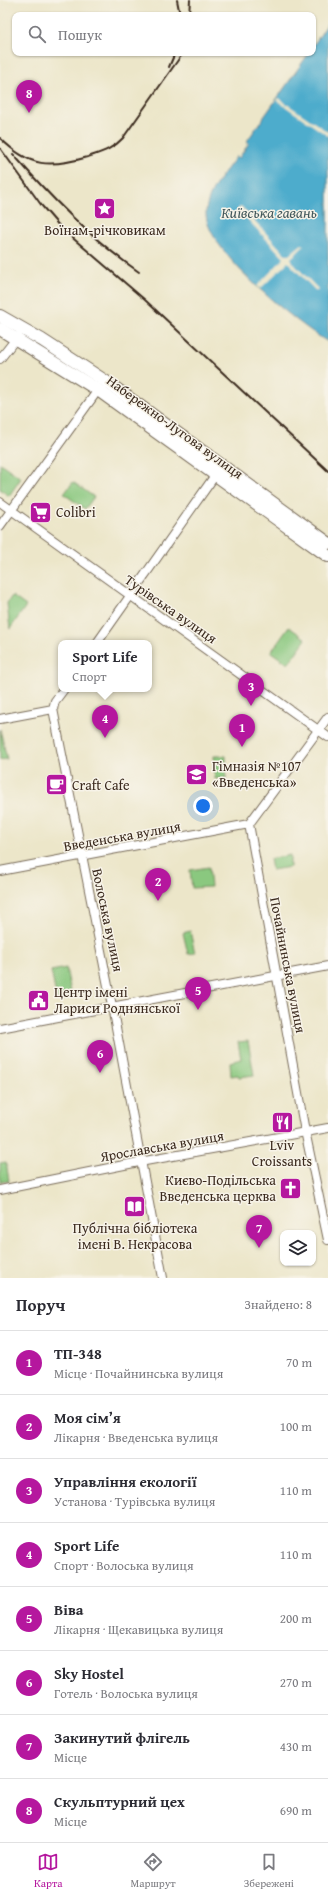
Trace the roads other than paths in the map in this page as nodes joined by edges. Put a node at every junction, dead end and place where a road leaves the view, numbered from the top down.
1 (0, 316) edge
2 (0, 329) edge
3 (20, 334) junction
4 (0, 359) edge
5 (98, 390) junction
6 (216, 474) junction
7 (0, 502) edge
8 (12, 511) junction
9 (0, 526) edge
10 (328, 543) edge
11 (328, 556) edge
12 (130, 596) junction
13 (99, 640) edge
14 (62, 692) edge
15 (53, 709) junction
16 (328, 717) edge
17 (0, 719) edge
18 (318, 730) junction
19 (328, 737) edge
20 (249, 824) junction
21 (82, 856) junction
22 (0, 871) edge
23 (328, 966) edge
24 (278, 976) junction
25 (112, 1006) junction
26 (0, 1028) edge
27 (328, 1128) edge
28 (305, 1132) junction
29 (141, 1162) junction
30 (0, 1190) edge
31 (328, 1240) edge
32 (163, 1278) edge

1 - 3 main road, Набережно-Лугова вулиця
2 - 3 main road, Набережно-Лугова вулиця
3 - 4 street
3 - 5 main road, Набережно-Лугова вулиця
3 - 10 main road, Набережно-Лугова вулиця
5 - 6 main road, Набережно-Лугова вулиця
5 - 8 street
6 - 11 main road, Набережно-Лугова вулиця
6 - 12 street
7 - 8 street, Турівська вулиця
8 - 9 street
8 - 12 street, Турівська вулиця
12 - 13 street
12 - 18 street, Турівська вулиця
14 - 15 street
15 - 17 street
15 - 21 street, Волоська вулиця
16 - 18 street
18 - 19 street, Турівська вулиця
18 - 20 street
20 - 21 street, Введенська вулиця
20 - 24 street, Почайнинська вулиця
21 - 22 street, Введенська вулиця
21 - 25 street, Волоська вулиця
23 - 24 street
24 - 25 street
24 - 28 street, Почайнинська вулиця
25 - 26 street
25 - 29 street, Волоська вулиця
27 - 28 street, Ярославська вулиця
28 - 29 street, Ярославська вулиця
28 - 31 street, Почайнинська вулиця
29 - 30 street, Ярославська вулиця
29 - 32 street, Волоська вулиця

